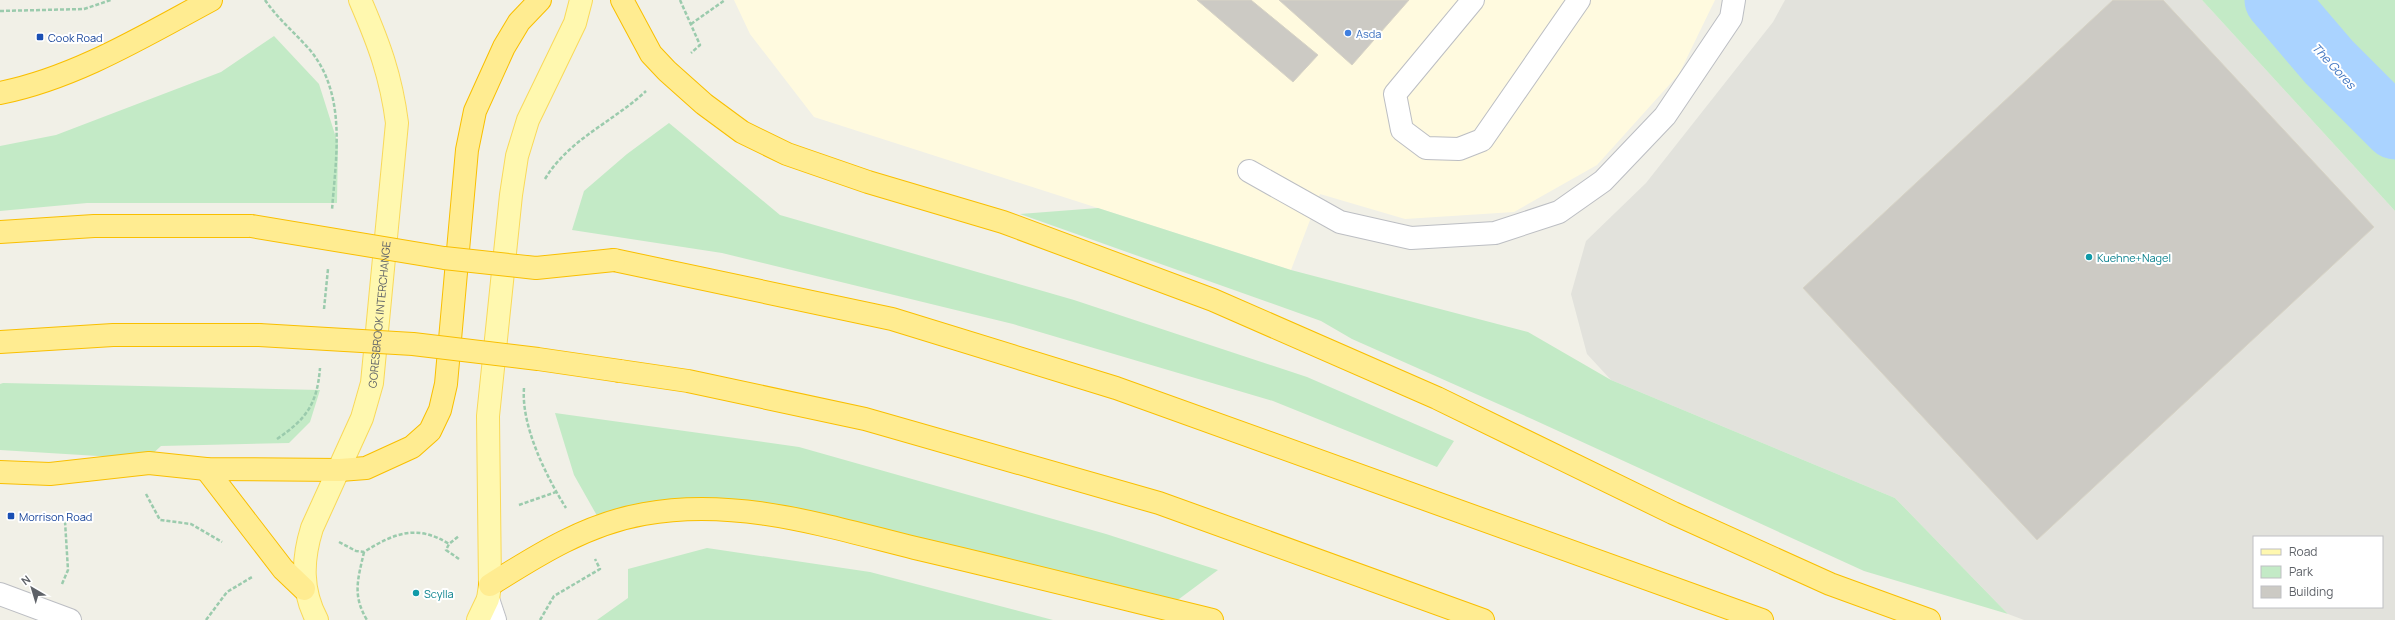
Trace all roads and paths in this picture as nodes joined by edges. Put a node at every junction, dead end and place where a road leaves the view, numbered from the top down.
1 (111, 0) edge
2 (211, 0) edge
3 (265, 0) edge
4 (360, 0) edge
5 (540, 0) edge
6 (581, 0) edge
7 (622, 0) edge
8 (726, 0) edge
9 (1473, 0) edge
10 (1580, 0) edge
11 (1734, 0) edge
12 (0, 11) edge
13 (691, 24) dead end
14 (0, 93) edge
15 (1249, 171) dead end
16 (332, 214) dead end
17 (0, 232) edge
18 (328, 260) dead end
19 (324, 315) dead end
20 (0, 342) edge
21 (320, 361) dead end
22 (269, 439) dead end
23 (206, 469) junction
24 (340, 470) junction
25 (0, 472) edge
26 (145, 492) dead end
27 (556, 492) dead end
28 (520, 505) dead end
29 (65, 521) dead end
30 (224, 543) dead end
31 (450, 544) dead end
32 (356, 551) dead end
33 (364, 552) junction
34 (594, 557) dead end
35 (255, 575) dead end
36 (304, 589) junction
37 (60, 590) dead end
38 (489, 592) junction
39 (0, 594) edge
40 (316, 619) edge
41 (70, 620) edge
42 (206, 620) edge
43 (367, 620) edge
44 (478, 620) edge
45 (495, 620) edge
46 (540, 620) edge
47 (1212, 620) edge
48 (1483, 620) edge
49 (1762, 620) edge
50 (1929, 620) edge

1 - 12 path
2 - 14 highway
3 - 16 path
4 - 24 main road, GORESBROOK INTERCHANGE
5 - 24 highway
6 - 38 main road
7 - 50 highway
8 - 13 path
9 - 10 street
11 - 15 street
17 - 49 highway, bridge
18 - 19 path
20 - 48 highway, bridge
21 - 22 path
23 - 24 highway
23 - 25 highway
23 - 36 highway
24 - 36 main road, GORESBROOK INTERCHANGE
26 - 30 path
27 - 28 path
29 - 37 path
31 - 33 path
32 - 33 path
33 - 43 path
34 - 46 path
35 - 42 path
36 - 40 main road, GORESBROOK INTERCHANGE
38 - 44 main road
38 - 45 street
38 - 47 highway
39 - 41 street

